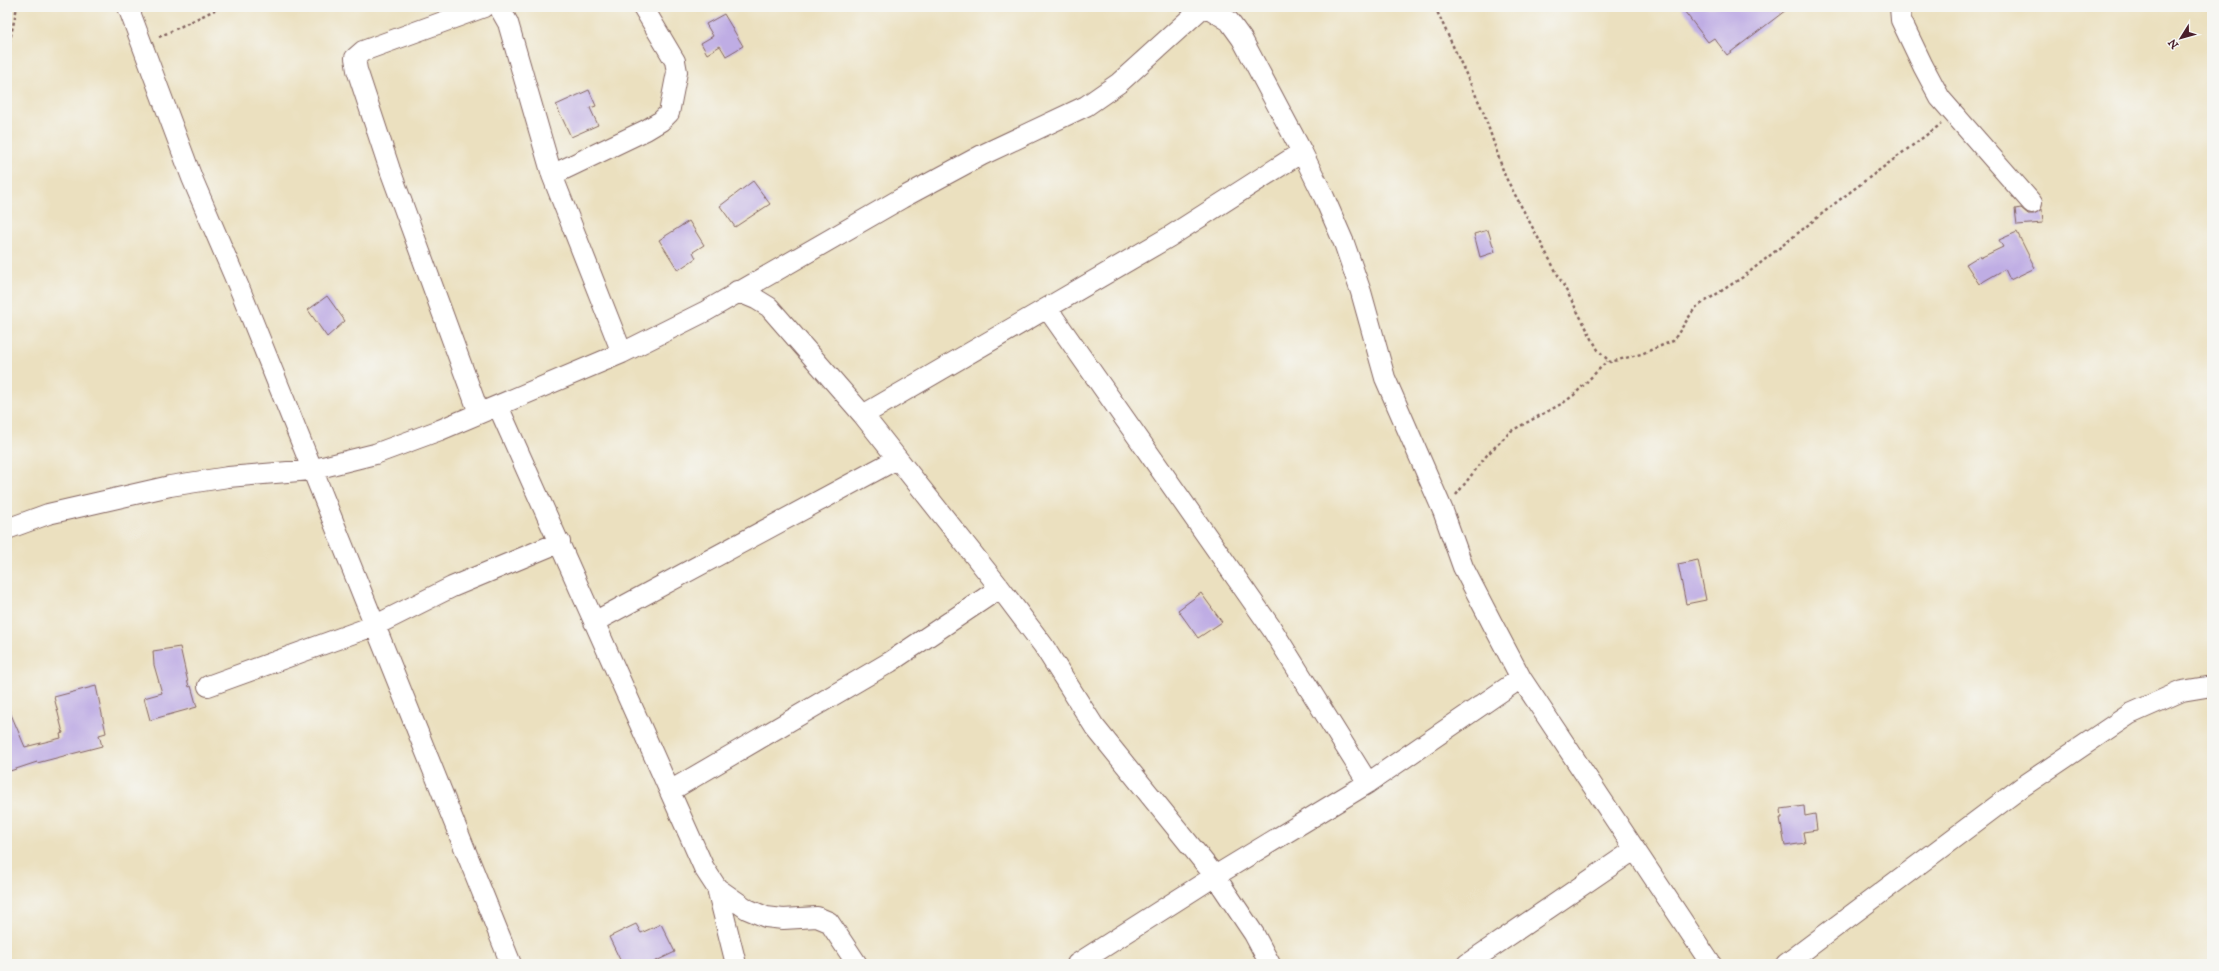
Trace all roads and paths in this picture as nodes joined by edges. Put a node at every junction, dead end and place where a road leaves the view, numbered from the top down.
1 (17, 7) edge
2 (128, 7) edge
3 (221, 7) edge
4 (484, 7) edge
5 (499, 7) edge
6 (643, 7) edge
7 (1203, 7) edge
8 (1207, 7) edge
9 (1436, 7) edge
10 (1900, 7) edge
11 (142, 45) junction
12 (7, 54) edge
13 (1955, 114) junction
14 (1302, 152) junction
15 (552, 175) junction
16 (2032, 203) dead end
17 (737, 291) junction
18 (1047, 308) junction
19 (622, 353) junction
20 (1607, 361) junction
21 (498, 406) junction
22 (479, 413) junction
23 (863, 415) junction
24 (897, 459) junction
25 (311, 470) junction
26 (1443, 511) junction
27 (7, 529) edge
28 (560, 542) junction
29 (1000, 588) junction
30 (594, 622) junction
31 (376, 625) junction
32 (1521, 678) junction
33 (208, 686) dead end
34 (2212, 686) edge
35 (1368, 783) junction
36 (670, 791) junction
37 (1634, 850) junction
38 (1215, 876) junction
39 (717, 888) junction
40 (511, 964) edge
41 (736, 964) edge
42 (857, 964) edge
43 (1077, 964) edge
44 (1270, 964) edge
45 (1467, 964) edge
46 (1711, 964) edge
47 (1786, 964) edge

1 - 12 path
2 - 11 street
3 - 11 path
4 - 22 street
5 - 15 street
6 - 15 street
7 - 17 street
8 - 14 street
9 - 20 path
10 - 13 street
11 - 25 street
13 - 16 street
13 - 20 path
14 - 18 street
14 - 26 street
15 - 19 street
17 - 19 street
17 - 23 street
18 - 23 street
18 - 35 street
19 - 21 street
20 - 26 path
21 - 22 street
21 - 28 street
22 - 25 street
23 - 24 street
24 - 29 street
24 - 30 street
25 - 27 street
25 - 31 street
26 - 32 street
28 - 30 street
28 - 31 street
29 - 36 street
29 - 38 street
30 - 36 street
31 - 33 street
31 - 40 street
32 - 35 street
32 - 37 street
34 - 47 street
35 - 38 street
36 - 39 street
37 - 45 street
37 - 46 street
38 - 43 street
38 - 44 street
39 - 41 street
39 - 42 street

